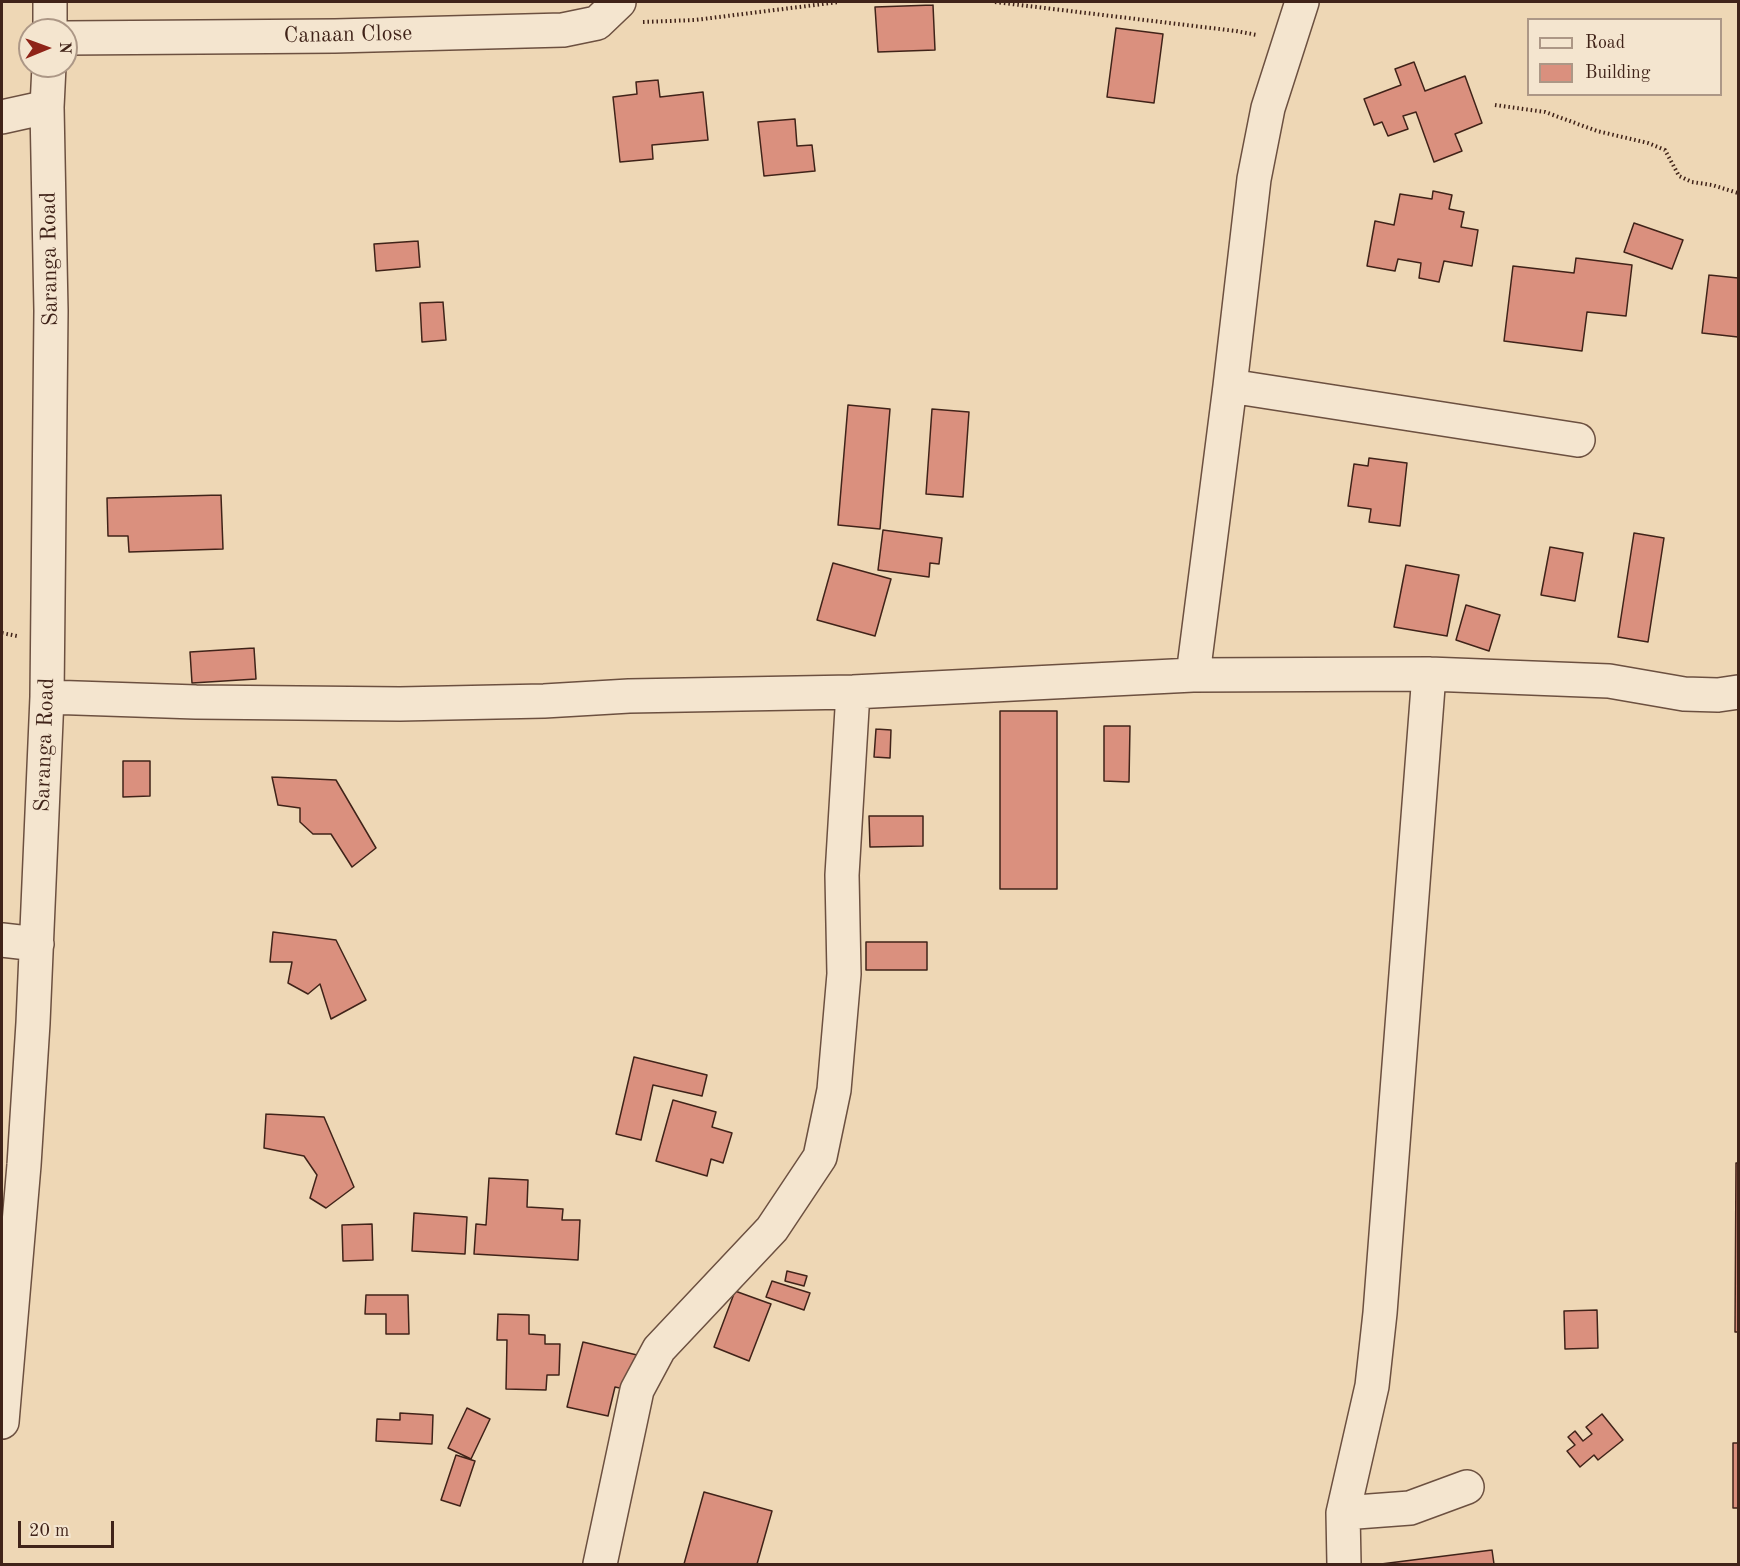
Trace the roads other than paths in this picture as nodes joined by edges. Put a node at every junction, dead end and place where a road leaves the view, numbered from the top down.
1 (50, 2) edge
2 (1302, 2) edge
3 (608, 12) edge
4 (50, 18) edge
5 (78, 38) edge
6 (48, 78) edge
7 (47, 107) junction
8 (2, 117) edge
9 (1230, 386) junction
10 (1578, 440) dead end
11 (1429, 674) junction
12 (1193, 675) junction
13 (853, 692) junction
14 (1738, 692) edge
15 (47, 697) junction
16 (2, 940) edge
17 (37, 944) junction
18 (13, 1164) edge
19 (2, 1422) edge
20 (1467, 1487) dead end
21 (1343, 1513) junction
22 (600, 1564) edge
23 (1344, 1564) edge

1 - 4 street
2 - 9 street
3 - 5 street, Canaan Close
6 - 7 street, Saranga Road
7 - 8 street
7 - 15 street, Saranga Road
9 - 10 street
9 - 12 street
11 - 12 street
11 - 14 street
11 - 21 street
12 - 13 street
13 - 15 street
13 - 22 street
15 - 17 street, Saranga Road
16 - 17 street
17 - 18 street, Saranga Road
18 - 19 street, Saranga Road
20 - 21 street
21 - 23 street

